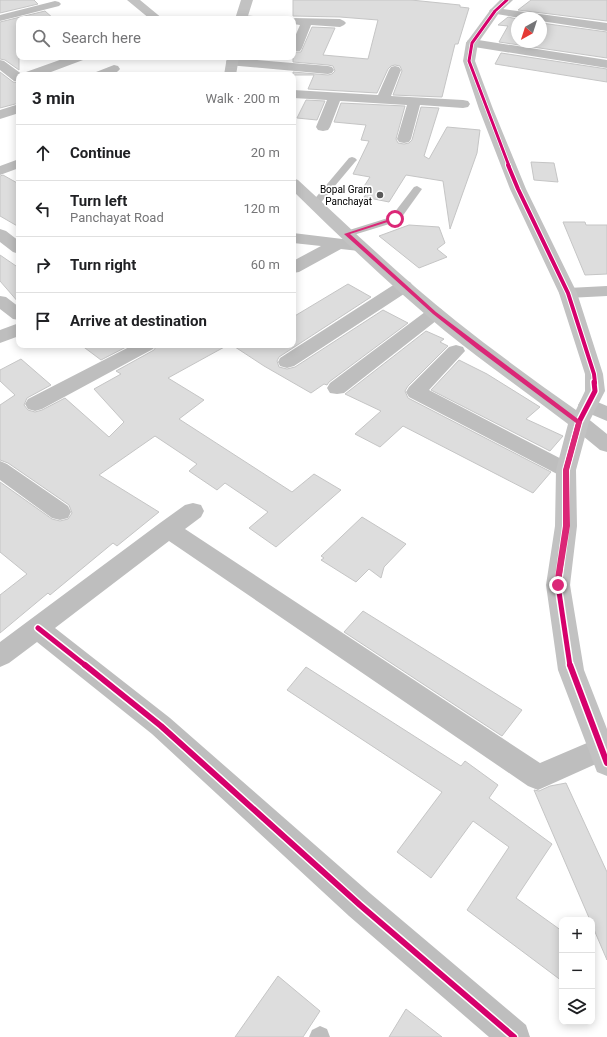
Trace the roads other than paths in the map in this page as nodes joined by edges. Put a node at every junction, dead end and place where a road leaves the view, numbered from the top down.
1 (133, 0) edge
2 (247, 0) edge
3 (506, 0) edge
4 (55, 4) dead end
5 (495, 10) junction
6 (153, 16) edge
7 (243, 16) edge
8 (0, 18) edge
9 (296, 21) edge
10 (307, 22) junction
11 (340, 23) dead end
12 (607, 27) edge
13 (472, 44) junction
14 (296, 48) dead end
15 (71, 60) edge
16 (223, 60) edge
17 (0, 64) edge
18 (607, 64) edge
19 (232, 65) edge
20 (114, 70) dead end
21 (328, 70) dead end
22 (395, 70) dead end
23 (39, 72) edge
24 (109, 72) edge
25 (16, 77) edge
26 (16, 80) edge
27 (6, 84) dead end
28 (296, 94) edge
29 (335, 97) junction
30 (384, 100) junction
31 (414, 102) junction
32 (463, 104) dead end
33 (16, 109) edge
34 (0, 115) edge
35 (323, 127) dead end
36 (404, 139) dead end
37 (352, 160) dead end
38 (16, 164) edge
39 (0, 171) edge
40 (296, 186) edge
41 (416, 189) dead end
42 (315, 204) junction
43 (0, 234) edge
44 (296, 238) edge
45 (343, 239) junction
46 (16, 247) edge
47 (296, 266) edge
48 (404, 286) junction
49 (607, 291) edge
50 (568, 293) junction
51 (0, 301) edge
52 (16, 313) edge
53 (434, 313) junction
54 (16, 330) edge
55 (0, 337) edge
56 (141, 348) edge
57 (456, 351) dead end
58 (287, 362) dead end
59 (336, 388) dead end
60 (35, 404) dead end
61 (583, 413) junction
62 (607, 414) edge
63 (607, 445) edge
64 (0, 469) edge
65 (566, 470) junction
66 (193, 511) dead end
67 (60, 512) dead end
68 (168, 529) junction
69 (38, 628) junction
70 (0, 656) edge
71 (604, 756) edge
72 (514, 1037) edge

1 - 6 street
2 - 7 street
3 - 5 street
4 - 8 street
5 - 12 street
5 - 13 street
9 - 10 street
10 - 11 street
10 - 14 street
13 - 18 street
13 - 50 street
15 - 23 street
16 - 19 street
17 - 25 street
19 - 21 street
20 - 24 street
22 - 30 street
26 - 27 street
28 - 29 street
29 - 30 street
29 - 35 street
30 - 31 street
31 - 32 street
31 - 36 street
33 - 34 street
37 - 42 lane
38 - 39 street
40 - 42 street
41 - 45 lane
42 - 45 street
43 - 46 street
44 - 45 street
45 - 47 street
45 - 48 street
48 - 53 street
48 - 58 street
49 - 50 street
50 - 61 street
51 - 52 street
53 - 59 street
53 - 61 street
54 - 55 street
56 - 60 street
57 - 65 street
61 - 62 street
61 - 63 street
61 - 65 street
64 - 67 street
65 - 71 street
66 - 68 street
68 - 69 street
68 - 71 street
69 - 70 street
69 - 72 street

